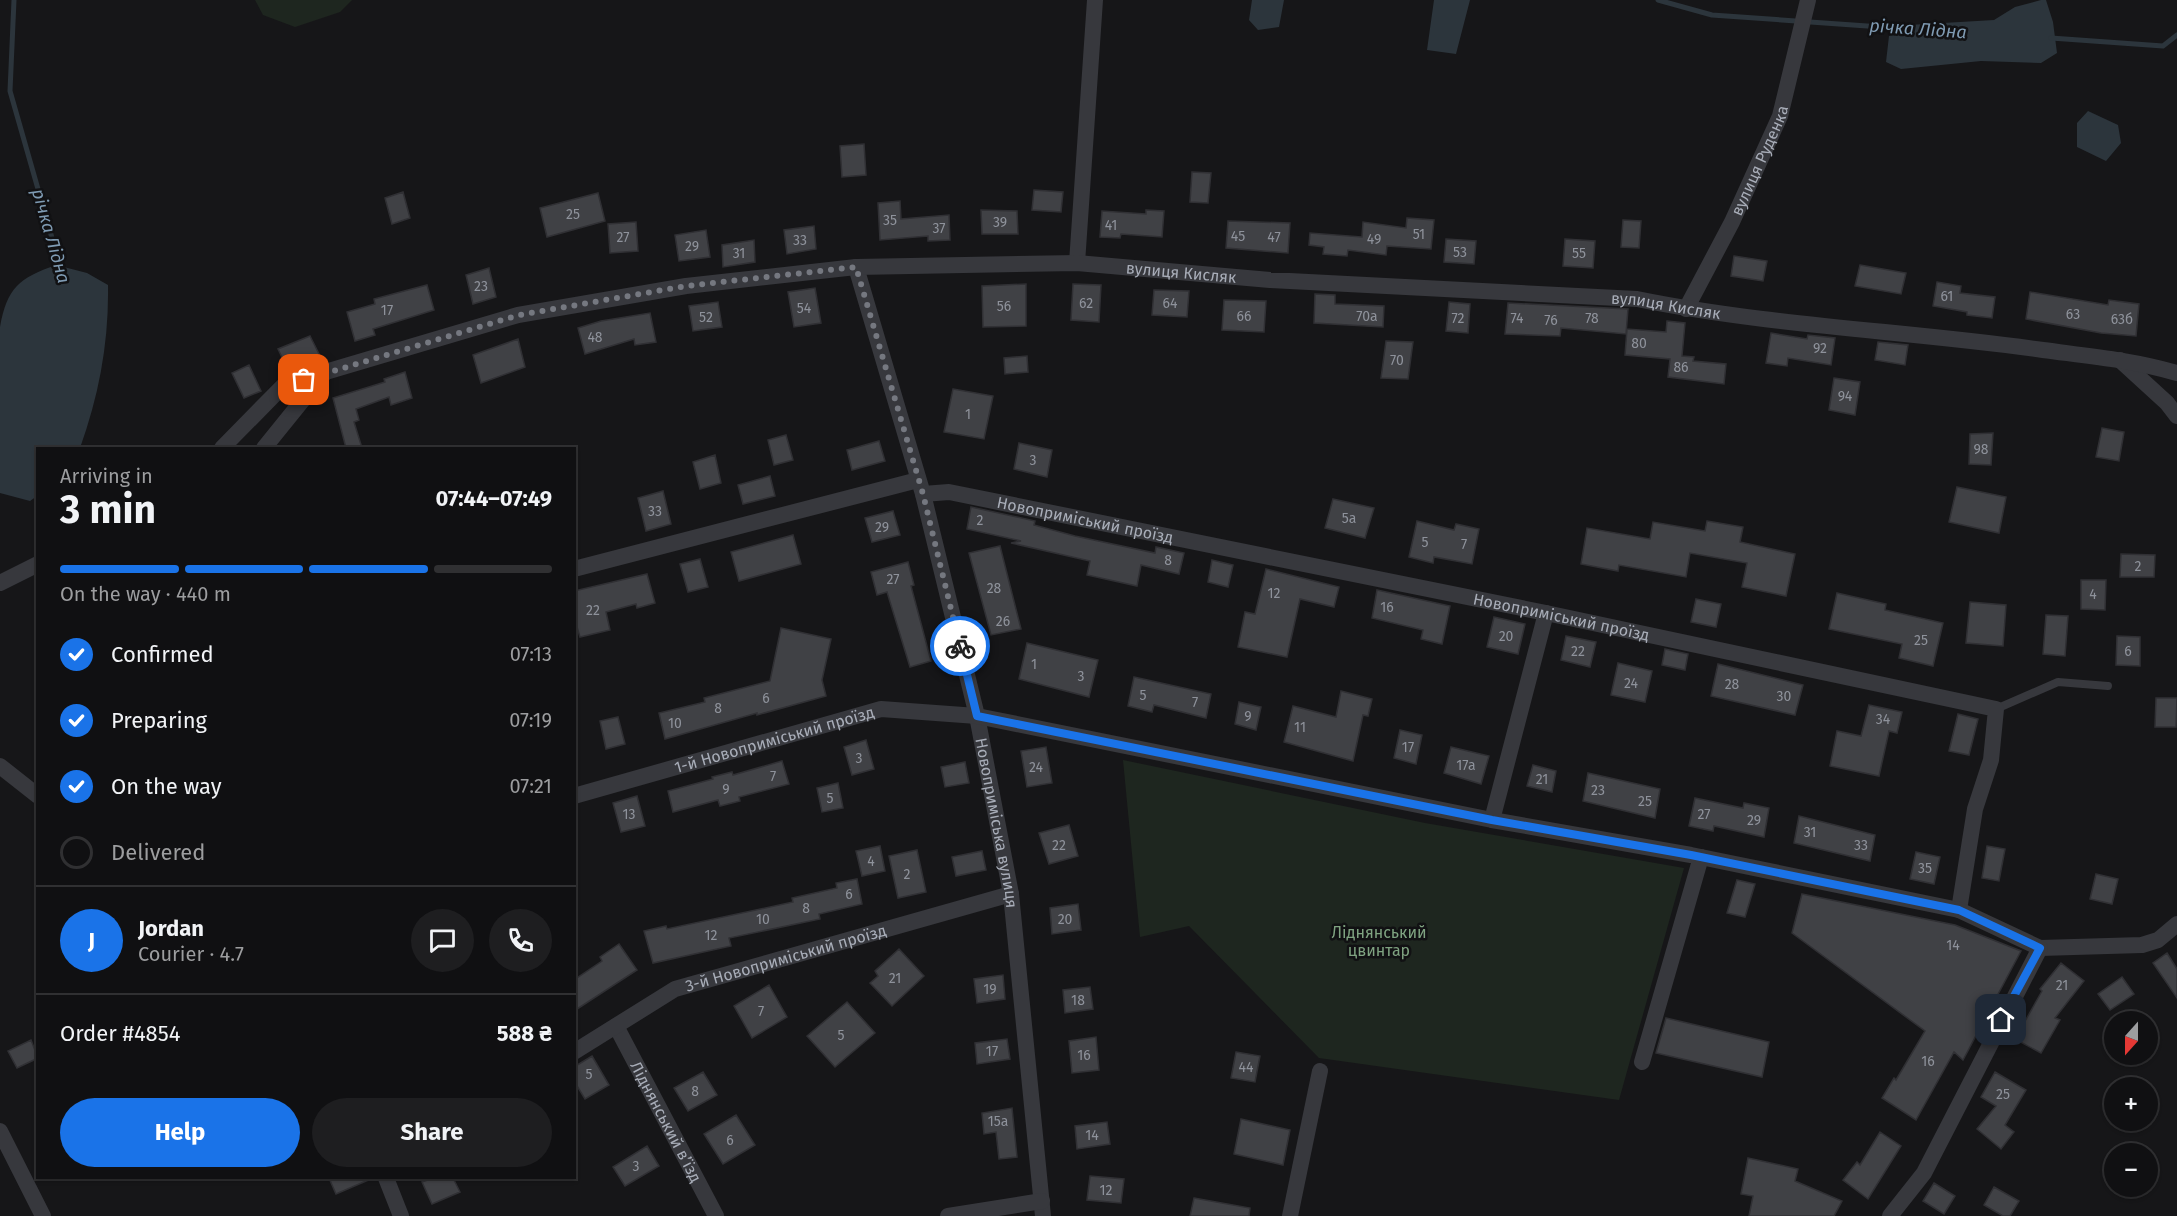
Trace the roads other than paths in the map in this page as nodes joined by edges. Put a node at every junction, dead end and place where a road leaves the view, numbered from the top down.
1 (1095, 0) edge
2 (1808, 0) edge
3 (1077, 262) junction
4 (856, 267) junction
5 (1686, 309) junction
6 (2119, 360) junction
7 (2177, 373) edge
8 (322, 375) junction
9 (2177, 416) edge
10 (223, 447) edge
11 (265, 447) edge
12 (921, 487) junction
13 (36, 565) edge
14 (576, 569) edge
15 (0, 583) edge
16 (1546, 613) junction
17 (2108, 686) dead end
18 (1996, 709) junction
19 (977, 716) junction
20 (0, 766) edge
21 (36, 794) edge
22 (576, 795) edge
23 (1492, 820) junction
24 (1701, 857) junction
25 (1011, 894) junction
26 (1959, 910) junction
27 (2177, 924) edge
28 (2040, 948) junction
29 (616, 1026) junction
30 (576, 1051) edge
31 (1642, 1062) dead end
32 (1320, 1071) dead end
33 (0, 1131) edge
34 (386, 1179) edge
35 (1042, 1209) edge
36 (43, 1216) edge
37 (401, 1216) edge
38 (716, 1216) edge
39 (948, 1216) edge
40 (1290, 1216) edge
41 (1890, 1216) edge

1 - 3 street
2 - 5 street, вулиця Руденка
3 - 4 street, вулиця Кисляк
3 - 5 street, вулиця Кисляк
4 - 8 street, вулиця Кисляк
4 - 12 street, Новоприміська вулиця
5 - 6 street, вулиця Кисляк
6 - 7 street, вулиця Кисляк
6 - 9 street
8 - 10 street, вулиця Кисляк
8 - 11 street
12 - 14 street
12 - 16 street, Новоприміський проїзд
12 - 19 street, Новоприміська вулиця
13 - 15 street
16 - 18 street, Новоприміський проїзд
16 - 23 street
17 - 18 lane
18 - 26 street
19 - 22 street, 1-й Новоприміський проїзд
19 - 23 street, 1-й Новоприміський проїзд
19 - 25 street, Новоприміська вулиця
20 - 21 street
23 - 24 street, 1-й Новоприміський проїзд
24 - 26 street, 1-й Новоприміський проїзд
24 - 31 street
25 - 29 street, 3-й Новоприміський проїзд
25 - 35 street, Новоприміська вулиця
26 - 28 street, 1-й Новоприміський проїзд
27 - 28 street
28 - 41 street
29 - 30 street, 3-й Новоприміський проїзд
29 - 38 street, Ліднянський в’їзд
32 - 40 street
33 - 36 street
34 - 37 street
35 - 39 street

